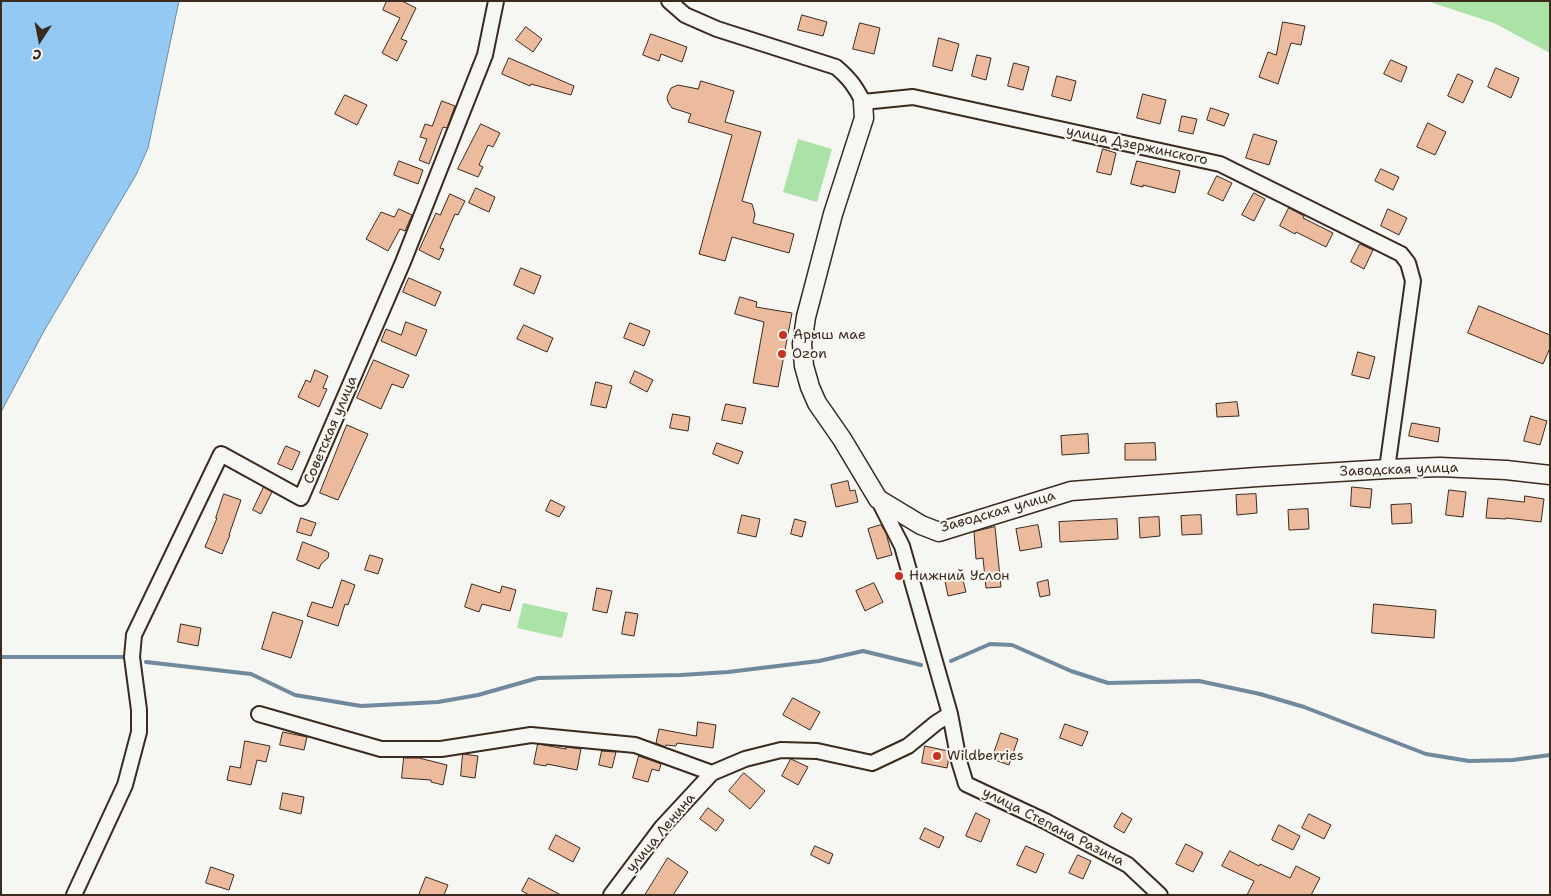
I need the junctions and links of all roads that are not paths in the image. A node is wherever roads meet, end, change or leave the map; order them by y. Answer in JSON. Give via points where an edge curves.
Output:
{"nodes":[{"id":1,"x":496,"y":1,"type":"edge"},
{"id":2,"x":669,"y":1,"type":"edge"},
{"id":3,"x":863,"y":102,"type":"junction"},
{"id":4,"x":1386,"y":469,"type":"junction"},
{"id":5,"x":1550,"y":475,"type":"edge"},
{"id":6,"x":878,"y":499,"type":"junction"},
{"id":7,"x":259,"y":714,"type":"dead end"},
{"id":8,"x":950,"y":714,"type":"junction"},
{"id":9,"x":712,"y":773,"type":"junction"},
{"id":10,"x":74,"y":895,"type":"edge"},
{"id":11,"x":611,"y":895,"type":"edge"},
{"id":12,"x":1160,"y":895,"type":"edge"}],
"edges":[{"from":1,"to":10,"type":"street","name":"Советская улица","via":[[482,64],[403,262],[301,498],[222,454],[134,635],[132,657],[139,732],[126,784]]},
{"from":2,"to":3,"type":"street","via":[[685,15],[716,29],[836,67],[850,78]]},
{"from":3,"to":4,"type":"street","name":"улица Дзержинского","via":[[913,97],[1220,164],[1401,254],[1408,263],[1413,281]]},
{"from":3,"to":6,"type":"street","name":"Заводская улица","via":[[864,118],[833,214],[802,344],[804,366],[817,403]]},
{"from":4,"to":5,"type":"street","name":"Заводская улица","via":[[1440,467]]},
{"from":4,"to":6,"type":"street","name":"Заводская улица","via":[[1071,491],[939,532]]},
{"from":6,"to":8,"type":"street","via":[[902,546]]},
{"from":7,"to":9,"type":"street","via":[[381,750],[441,749],[531,735],[635,745]]},
{"from":8,"to":9,"type":"street","via":[[908,746],[872,763],[817,751],[781,750],[745,759]]},
{"from":8,"to":12,"type":"street","name":"улица Степана Разина","via":[[966,784],[1068,832],[1128,865]]},
{"from":9,"to":11,"type":"street","name":"улица Ленина","via":[[662,828]]}]}
